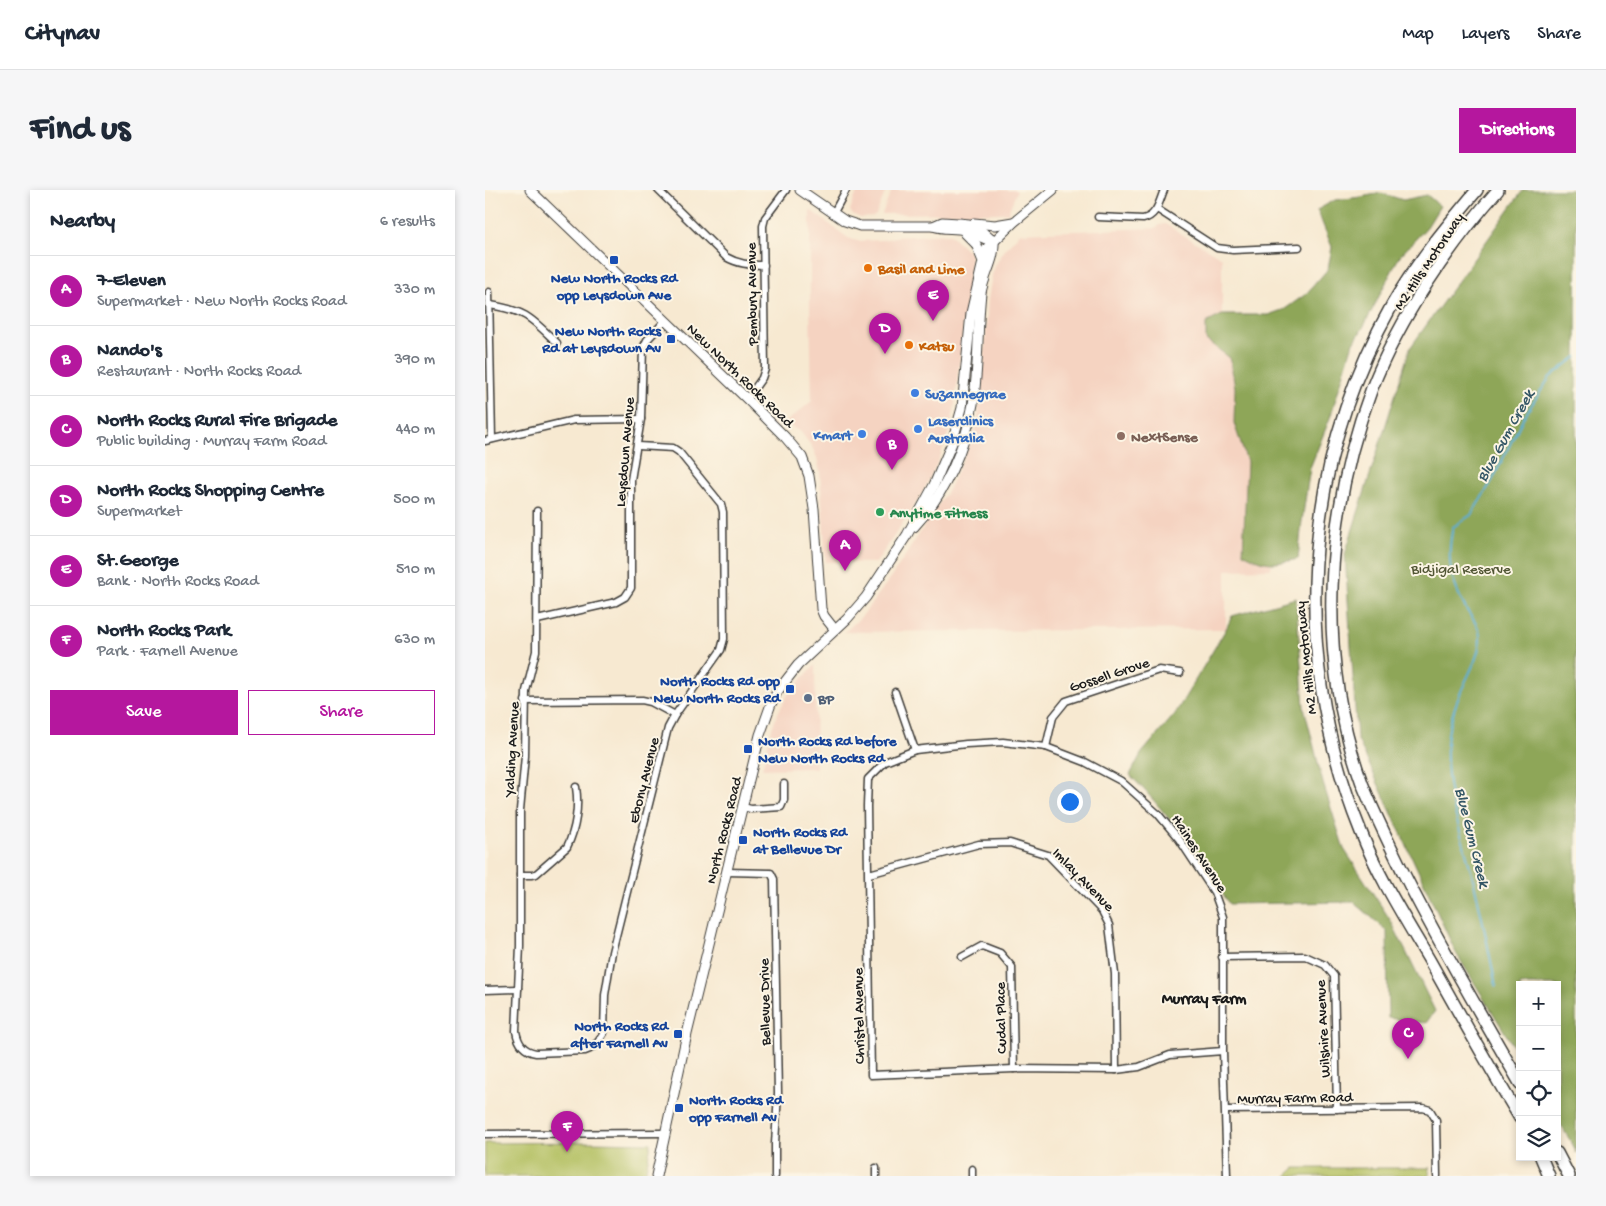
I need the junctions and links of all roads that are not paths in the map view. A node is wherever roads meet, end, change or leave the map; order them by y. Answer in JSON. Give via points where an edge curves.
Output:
{"nodes":[{"id":1,"x":530,"y":190,"type":"edge"},
{"id":2,"x":658,"y":190,"type":"edge"},
{"id":3,"x":786,"y":190,"type":"edge"},
{"id":4,"x":800,"y":190,"type":"edge"},
{"id":5,"x":846,"y":190,"type":"edge"},
{"id":6,"x":1053,"y":190,"type":"edge"},
{"id":7,"x":1164,"y":190,"type":"edge"},
{"id":8,"x":1477,"y":190,"type":"edge"},
{"id":9,"x":1494,"y":194,"type":"edge"},
{"id":10,"x":1157,"y":208,"type":"junction"},
{"id":11,"x":833,"y":214,"type":"junction"},
{"id":12,"x":1098,"y":217,"type":"dead end"},
{"id":13,"x":1014,"y":222,"type":"junction"},
{"id":14,"x":969,"y":224,"type":"junction"},
{"id":15,"x":933,"y":226,"type":"junction"},
{"id":16,"x":955,"y":228,"type":"junction"},
{"id":17,"x":995,"y":242,"type":"junction"},
{"id":18,"x":1299,"y":247,"type":"dead end"},
{"id":19,"x":982,"y":262,"type":"junction"},
{"id":20,"x":764,"y":264,"type":"junction"},
{"id":21,"x":489,"y":292,"type":"dead end"},
{"id":22,"x":490,"y":306,"type":"junction"},
{"id":23,"x":665,"y":321,"type":"junction"},
{"id":24,"x":557,"y":343,"type":"dead end"},
{"id":25,"x":747,"y":399,"type":"junction"},
{"id":26,"x":641,"y":419,"type":"junction"},
{"id":27,"x":489,"y":440,"type":"edge"},
{"id":28,"x":638,"y":446,"type":"junction"},
{"id":29,"x":537,"y":511,"type":"dead end"},
{"id":30,"x":907,"y":535,"type":"junction"},
{"id":31,"x":629,"y":592,"type":"junction"},
{"id":32,"x":636,"y":597,"type":"dead end"},
{"id":33,"x":537,"y":620,"type":"junction"},
{"id":34,"x":835,"y":630,"type":"junction"},
{"id":35,"x":1180,"y":673,"type":"dead end"},
{"id":36,"x":895,"y":692,"type":"dead end"},
{"id":37,"x":525,"y":701,"type":"junction"},
{"id":38,"x":675,"y":715,"type":"junction"},
{"id":39,"x":1046,"y":747,"type":"junction"},
{"id":40,"x":915,"y":750,"type":"junction"},
{"id":41,"x":785,"y":784,"type":"dead end"},
{"id":42,"x":575,"y":787,"type":"dead end"},
{"id":43,"x":743,"y":807,"type":"junction"},
{"id":44,"x":727,"y":872,"type":"junction"},
{"id":45,"x":869,"y":874,"type":"junction"},
{"id":46,"x":520,"y":875,"type":"junction"},
{"id":47,"x":962,"y":957,"type":"dead end"},
{"id":48,"x":1222,"y":957,"type":"junction"},
{"id":49,"x":518,"y":989,"type":"junction"},
{"id":50,"x":485,"y":990,"type":"edge"},
{"id":51,"x":1223,"y":1052,"type":"junction"},
{"id":52,"x":1014,"y":1070,"type":"junction"},
{"id":53,"x":1116,"y":1070,"type":"junction"},
{"id":54,"x":1516,"y":1076,"type":"edge"},
{"id":55,"x":1337,"y":1109,"type":"junction"},
{"id":56,"x":1226,"y":1110,"type":"junction"},
{"id":57,"x":1519,"y":1116,"type":"edge"},
{"id":58,"x":664,"y":1133,"type":"junction"},
{"id":59,"x":485,"y":1134,"type":"edge"},
{"id":60,"x":1543,"y":1161,"type":"edge"},
{"id":61,"x":1561,"y":1161,"type":"edge"},
{"id":62,"x":876,"y":1168,"type":"dead end"},
{"id":63,"x":656,"y":1176,"type":"edge"},
{"id":64,"x":775,"y":1176,"type":"edge"},
{"id":65,"x":877,"y":1176,"type":"edge"},
{"id":66,"x":1227,"y":1176,"type":"edge"},
{"id":67,"x":1437,"y":1176,"type":"edge"},
{"id":68,"x":1549,"y":1176,"type":"edge"},
{"id":69,"x":1569,"y":1176,"type":"edge"}],
"edges":[{"from":1,"to":23,"type":"main road","name":"New North Rocks Road"},
{"from":2,"to":20,"type":"street","via":[[726,257],[743,264]]},
{"from":3,"to":20,"type":"street","name":"Pembury Avenue","via":[[765,218]]},
{"from":4,"to":11,"type":"main road"},
{"from":5,"to":11,"type":"street"},
{"from":6,"to":13,"type":"main road"},
{"from":7,"to":10,"type":"street"},
{"from":8,"to":57,"type":"highway","name":"M2 Hills Motorway","via":[[1443,230],[1393,304],[1346,406],[1323,495],[1315,569],[1314,625],[1328,726],[1339,770],[1359,826],[1375,864]]},
{"from":9,"to":54,"type":"highway","name":"M2 Hills Motorway","via":[[1411,310],[1388,353],[1361,418],[1334,548],[1332,630],[1343,714],[1357,765],[1381,826],[1428,922]]},
{"from":10,"to":12,"type":"street","via":[[1153,215],[1143,220]]},
{"from":10,"to":18,"type":"street","via":[[1217,248]]},
{"from":11,"to":15,"type":"main road","via":[[860,226]]},
{"from":13,"to":14,"type":"main road","via":[[995,226]]},
{"from":13,"to":17,"type":"main road"},
{"from":14,"to":15,"type":"main road","via":[[942,222]]},
{"from":14,"to":17,"type":"main road"},
{"from":15,"to":16,"type":"main road"},
{"from":16,"to":17,"type":"main road"},
{"from":16,"to":19,"type":"main road","via":[[972,239]]},
{"from":17,"to":19,"type":"main road","name":"North Rocks Road","via":[[987,248]]},
{"from":17,"to":30,"type":"main road","name":"North Rocks Road","via":[[995,253],[985,274],[981,294],[974,391],[967,428],[957,459],[942,488]]},
{"from":19,"to":30,"type":"main road","name":"North Rocks Road","via":[[971,313],[964,394],[956,433],[934,485]]},
{"from":20,"to":25,"type":"street","name":"Pembury Avenue","via":[[765,369],[763,378]]},
{"from":21,"to":22,"type":"street"},
{"from":22,"to":24,"type":"street","via":[[511,308],[525,314]]},
{"from":22,"to":27,"type":"street"},
{"from":23,"to":25,"type":"main road","name":"New North Rocks Road"},
{"from":23,"to":26,"type":"street","name":"Leysdown Avenue","via":[[643,348]]},
{"from":25,"to":34,"type":"main road","name":"New North Rocks Road","via":[[802,456],[814,509],[821,609]]},
{"from":26,"to":27,"type":"street","via":[[574,420]]},
{"from":26,"to":28,"type":"street","name":"Leysdown Avenue"},
{"from":28,"to":31,"type":"street","name":"Leysdown Avenue","via":[[631,480],[633,584]]},
{"from":28,"to":38,"type":"street","name":"Ebony Avenue","via":[[673,448],[679,452],[721,504],[723,512],[723,645]]},
{"from":29,"to":33,"type":"street","name":"Yalding Avenue"},
{"from":30,"to":34,"type":"main road","name":"North Rocks Road","via":[[866,597]]},
{"from":31,"to":32,"type":"street"},
{"from":31,"to":33,"type":"street","via":[[616,602]]},
{"from":33,"to":37,"type":"street","name":"Yalding Avenue","via":[[536,658]]},
{"from":34,"to":43,"type":"main road","name":"North Rocks Road","via":[[777,692],[762,728]]},
{"from":35,"to":39,"type":"street","name":"Gossell Grove","via":[[1159,670],[1066,700],[1053,717]]},
{"from":36,"to":40,"type":"street"},
{"from":37,"to":38,"type":"street","via":[[642,700]]},
{"from":37,"to":46,"type":"street","name":"Yalding Avenue"},
{"from":38,"to":49,"type":"street","name":"Ebony Avenue","via":[[668,728],[612,952],[605,995],[604,1033],[590,1049],[581,1052],[536,1053],[526,1050],[516,1031]]},
{"from":39,"to":40,"type":"street","name":"Haines Avenue","via":[[1003,742]]},
{"from":39,"to":48,"type":"street","name":"Haines Avenue","via":[[1121,781],[1158,814],[1179,839],[1214,892],[1223,917]]},
{"from":40,"to":45,"type":"street","name":"Christel Avenue","via":[[885,762],[868,779]]},
{"from":41,"to":43,"type":"street","via":[[781,807]]},
{"from":42,"to":46,"type":"street","via":[[578,805],[567,847],[536,874]]},
{"from":43,"to":44,"type":"main road","name":"North Rocks Road"},
{"from":44,"to":58,"type":"main road","name":"North Rocks Road"},
{"from":44,"to":64,"type":"street","name":"Bellevue Drive","via":[[771,873],[774,879],[778,1093]]},
{"from":45,"to":52,"type":"street","name":"Christel Avenue","via":[[871,1075]]},
{"from":45,"to":53,"type":"street","name":"Imlay Avenue","via":[[979,844],[1010,843],[1048,855],[1102,911],[1109,925],[1115,974]]},
{"from":46,"to":49,"type":"street","name":"Yalding Avenue"},
{"from":47,"to":52,"type":"street","name":"Cudal Place","via":[[982,946],[1000,953],[1012,967]]},
{"from":48,"to":51,"type":"street","name":"Haines Avenue"},
{"from":48,"to":55,"type":"street","name":"Wilshire Avenue","via":[[1305,956],[1325,965],[1334,976]]},
{"from":49,"to":50,"type":"street"},
{"from":51,"to":53,"type":"street","name":"Christel Avenue","via":[[1170,1055]]},
{"from":51,"to":56,"type":"street","name":"Haines Avenue"},
{"from":52,"to":53,"type":"street","name":"Christel Avenue"},
{"from":55,"to":56,"type":"street","name":"Murray Farm Road"},
{"from":55,"to":67,"type":"street","name":"Murray Farm Road","via":[[1430,1110],[1436,1120]]},
{"from":56,"to":66,"type":"street","name":"Murray Farm Road"},
{"from":58,"to":59,"type":"street"},
{"from":58,"to":63,"type":"main road","name":"North Rocks Road"},
{"from":60,"to":68,"type":"highway"},
{"from":61,"to":69,"type":"highway"},
{"from":62,"to":65,"type":"street"}]}
